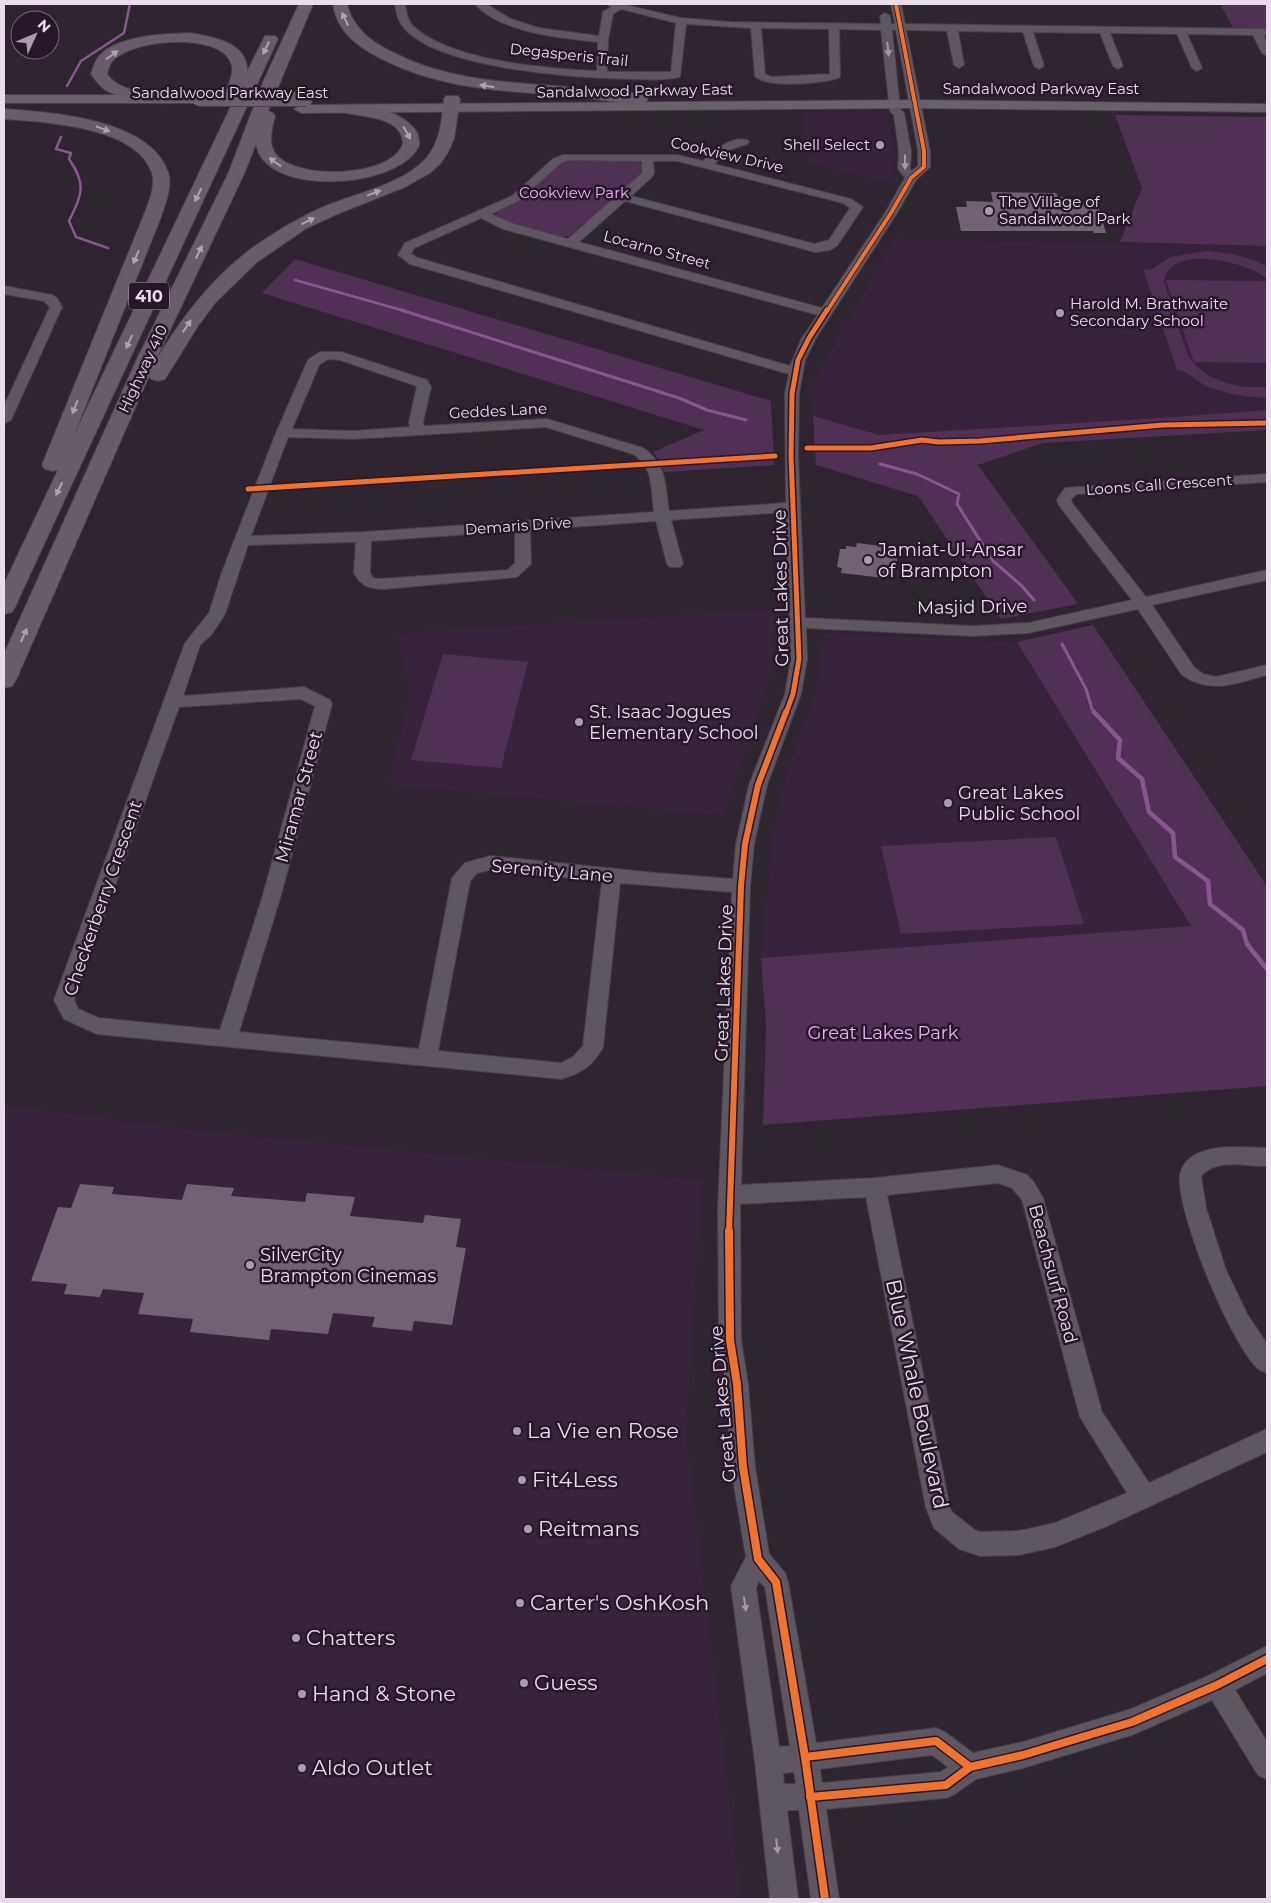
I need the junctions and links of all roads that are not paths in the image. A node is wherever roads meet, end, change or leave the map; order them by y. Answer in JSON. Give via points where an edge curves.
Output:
{"nodes":[{"id":1,"x":306,"y":4,"type":"edge"},
{"id":2,"x":340,"y":4,"type":"edge"},
{"id":3,"x":400,"y":4,"type":"edge"},
{"id":4,"x":480,"y":4,"type":"edge"},
{"id":5,"x":884,"y":4,"type":"edge"},
{"id":6,"x":896,"y":4,"type":"edge"},
{"id":7,"x":614,"y":5,"type":"edge"},
{"id":8,"x":278,"y":21,"type":"dead end"},
{"id":9,"x":681,"y":21,"type":"junction"},
{"id":10,"x":756,"y":26,"type":"junction"},
{"id":11,"x":886,"y":27,"type":"junction"},
{"id":12,"x":834,"y":28,"type":"junction"},
{"id":13,"x":900,"y":28,"type":"junction"},
{"id":14,"x":952,"y":28,"type":"junction"},
{"id":15,"x":1027,"y":29,"type":"junction"},
{"id":16,"x":1104,"y":30,"type":"junction"},
{"id":17,"x":1180,"y":31,"type":"junction"},
{"id":18,"x":1262,"y":32,"type":"edge"},
{"id":19,"x":603,"y":39,"type":"junction"},
{"id":20,"x":1267,"y":53,"type":"edge"},
{"id":21,"x":959,"y":65,"type":"dead end"},
{"id":22,"x":1038,"y":66,"type":"dead end"},
{"id":23,"x":1118,"y":66,"type":"dead end"},
{"id":24,"x":1197,"y":68,"type":"dead end"},
{"id":25,"x":602,"y":75,"type":"junction"},
{"id":26,"x":272,"y":80,"type":"junction"},
{"id":27,"x":4,"y":99,"type":"edge"},
{"id":28,"x":640,"y":99,"type":"junction"},
{"id":29,"x":1267,"y":99,"type":"edge"},
{"id":30,"x":168,"y":100,"type":"junction"},
{"id":31,"x":893,"y":100,"type":"junction"},
{"id":32,"x":914,"y":100,"type":"junction"},
{"id":33,"x":303,"y":104,"type":"junction"},
{"id":34,"x":451,"y":104,"type":"junction"},
{"id":35,"x":197,"y":105,"type":"junction"},
{"id":36,"x":1267,"y":108,"type":"edge"},
{"id":37,"x":348,"y":109,"type":"junction"},
{"id":38,"x":4,"y":110,"type":"edge"},
{"id":39,"x":4,"y":114,"type":"edge"},
{"id":40,"x":231,"y":122,"type":"junction"},
{"id":41,"x":743,"y":142,"type":"dead end"},
{"id":42,"x":647,"y":157,"type":"junction"},
{"id":43,"x":706,"y":165,"type":"junction"},
{"id":44,"x":911,"y":178,"type":"junction"},
{"id":45,"x":623,"y":197,"type":"junction"},
{"id":46,"x":482,"y":214,"type":"junction"},
{"id":47,"x":570,"y":243,"type":"junction"},
{"id":48,"x":4,"y":290,"type":"edge"},
{"id":49,"x":825,"y":313,"type":"junction"},
{"id":50,"x":794,"y":372,"type":"junction"},
{"id":51,"x":4,"y":420,"type":"edge"},
{"id":52,"x":418,"y":432,"type":"junction"},
{"id":53,"x":283,"y":433,"type":"junction"},
{"id":54,"x":104,"y":455,"type":"junction"},
{"id":55,"x":1267,"y":478,"type":"edge"},
{"id":56,"x":794,"y":507,"type":"junction"},
{"id":57,"x":662,"y":515,"type":"junction"},
{"id":58,"x":522,"y":526,"type":"junction"},
{"id":59,"x":364,"y":537,"type":"junction"},
{"id":60,"x":242,"y":541,"type":"junction"},
{"id":61,"x":675,"y":564,"type":"dead end"},
{"id":62,"x":1267,"y":575,"type":"edge"},
{"id":63,"x":8,"y":598,"type":"edge"},
{"id":64,"x":1142,"y":601,"type":"junction"},
{"id":65,"x":799,"y":623,"type":"junction"},
{"id":66,"x":1267,"y":670,"type":"edge"},
{"id":67,"x":4,"y":680,"type":"edge"},
{"id":68,"x":173,"y":702,"type":"junction"},
{"id":69,"x":612,"y":876,"type":"junction"},
{"id":70,"x":741,"y":886,"type":"junction"},
{"id":71,"x":228,"y":1037,"type":"junction"},
{"id":72,"x":427,"y":1058,"type":"junction"},
{"id":73,"x":1267,"y":1157,"type":"edge"},
{"id":74,"x":875,"y":1187,"type":"junction"},
{"id":75,"x":730,"y":1195,"type":"junction"},
{"id":76,"x":1267,"y":1362,"type":"edge"},
{"id":77,"x":1267,"y":1440,"type":"edge"},
{"id":78,"x":1144,"y":1496,"type":"junction"},
{"id":79,"x":758,"y":1560,"type":"junction"},
{"id":80,"x":1267,"y":1659,"type":"edge"},
{"id":81,"x":1216,"y":1685,"type":"junction"},
{"id":82,"x":805,"y":1757,"type":"junction"},
{"id":83,"x":768,"y":1762,"type":"junction"},
{"id":84,"x":1267,"y":1766,"type":"edge"},
{"id":85,"x":970,"y":1767,"type":"junction"},
{"id":86,"x":771,"y":1797,"type":"junction"},
{"id":87,"x":810,"y":1797,"type":"junction"},
{"id":88,"x":784,"y":1899,"type":"edge"},
{"id":89,"x":824,"y":1899,"type":"edge"}],
"edges":[{"from":1,"to":26,"type":"highway","name":"Highway 410","number":"410"},
{"from":28,"to":2,"type":"highway","one_way":true,"via":[[616,94],[496,87],[430,74],[399,63],[368,45],[348,27]]},
{"from":3,"to":25,"type":"street","name":"Degasperis Trail","via":[[401,17],[410,29],[430,43],[464,55],[533,69]]},
{"from":4,"to":19,"type":"street","via":[[514,24],[537,31]]},
{"from":5,"to":11,"type":"street"},
{"from":6,"to":13,"type":"street"},
{"from":7,"to":9,"type":"street"},
{"from":7,"to":19,"type":"street","via":[[608,12]]},
{"from":8,"to":40,"type":"highway","name":"Highway 410","number":"410","one_way":true},
{"from":9,"to":10,"type":"street"},
{"from":9,"to":25,"type":"street","name":"Degasperis Trail","via":[[676,75]]},
{"from":10,"to":12,"type":"street"},
{"from":10,"to":12,"type":"street","via":[[760,76],[769,80],[836,75]]},
{"from":11,"to":12,"type":"street"},
{"from":11,"to":13,"type":"street"},
{"from":11,"to":31,"type":"street","one_way":true},
{"from":13,"to":14,"type":"street"},
{"from":13,"to":32,"type":"street"},
{"from":14,"to":15,"type":"street"},
{"from":14,"to":21,"type":"street"},
{"from":15,"to":16,"type":"street"},
{"from":15,"to":22,"type":"street"},
{"from":16,"to":17,"type":"street"},
{"from":16,"to":23,"type":"street"},
{"from":17,"to":18,"type":"street"},
{"from":17,"to":24,"type":"street"},
{"from":18,"to":20,"type":"street"},
{"from":19,"to":25,"type":"street"},
{"from":37,"to":26,"type":"highway","one_way":true,"via":[[378,114],[404,126],[411,138],[410,147],[394,163],[363,174],[319,176],[286,169],[269,158],[262,144],[264,124],[276,88]]},
{"from":54,"to":26,"type":"highway","name":"Highway 410","number":"410","one_way":true,"via":[[236,174]]},
{"from":27,"to":30,"type":"main road","name":"Sandalwood Parkway East"},
{"from":28,"to":31,"type":"main road","name":"Sandalwood Parkway East"},
{"from":28,"to":34,"type":"main road","name":"Sandalwood Parkway East"},
{"from":29,"to":32,"type":"main road","name":"Sandalwood Parkway East"},
{"from":30,"to":35,"type":"main road","name":"Sandalwood Parkway East"},
{"from":30,"to":40,"type":"highway","one_way":true,"via":[[106,84],[99,74],[100,66],[118,50],[151,40],[189,38],[223,46],[235,54],[239,62],[227,114]]},
{"from":31,"to":32,"type":"main road","name":"Sandalwood Parkway East"},
{"from":31,"to":34,"type":"main road","name":"Sandalwood Parkway East"},
{"from":31,"to":44,"type":"street","one_way":true,"via":[[903,133],[904,169]]},
{"from":32,"to":36,"type":"main road","name":"Sandalwood Parkway East"},
{"from":32,"to":44,"type":"street","name":"Great Lakes Drive","via":[[924,150],[924,167]]},
{"from":33,"to":34,"type":"main road","name":"Sandalwood Parkway East"},
{"from":33,"to":35,"type":"main road","name":"Sandalwood Parkway East"},
{"from":33,"to":37,"type":"main road","name":"Sandalwood Parkway East"},
{"from":34,"to":37,"type":"main road","name":"Sandalwood Parkway East"},
{"from":54,"to":34,"type":"highway","one_way":true,"via":[[138,413],[172,348],[222,283],[267,245],[296,227],[418,173],[442,149]]},
{"from":35,"to":38,"type":"main road","name":"Sandalwood Parkway East"},
{"from":39,"to":63,"type":"highway","one_way":true,"via":[[72,120],[118,135],[150,155],[158,167],[161,185],[152,217],[17,553]]},
{"from":40,"to":63,"type":"highway","name":"Highway 410","number":"410","one_way":true},
{"from":41,"to":43,"type":"street","via":[[725,148]]},
{"from":42,"to":43,"type":"street","name":"Cookview Drive","via":[[677,158]]},
{"from":42,"to":45,"type":"street","via":[[646,176]]},
{"from":42,"to":46,"type":"street","name":"Cookview Drive","via":[[561,158],[516,198]]},
{"from":43,"to":45,"type":"street","name":"Cookview Drive","via":[[847,201],[856,209],[833,243],[815,248]]},
{"from":44,"to":49,"type":"street","name":"Great Lakes Drive"},
{"from":45,"to":47,"type":"street"},
{"from":46,"to":47,"type":"street","name":"Locarno Street","via":[[507,226]]},
{"from":46,"to":50,"type":"street","name":"Cookview Drive","via":[[409,246],[404,255],[414,261]]},
{"from":47,"to":49,"type":"street","name":"Locarno Street"},
{"from":48,"to":51,"type":"street","via":[[48,298],[56,307]]},
{"from":49,"to":50,"type":"street","name":"Great Lakes Drive","via":[[805,344]]},
{"from":50,"to":56,"type":"street","name":"Great Lakes Drive","via":[[791,442]]},
{"from":52,"to":53,"type":"street","name":"Geddes Lane","via":[[353,435]]},
{"from":52,"to":53,"type":"street","name":"Checkerberry Crescent","via":[[416,422],[424,387],[422,382],[325,355],[314,363]]},
{"from":52,"to":57,"type":"street","name":"Geddes Lane","via":[[547,423],[638,451],[653,464]]},
{"from":53,"to":60,"type":"street","name":"Checkerberry Crescent"},
{"from":67,"to":54,"type":"highway","name":"Highway 410","number":"410","one_way":true},
{"from":55,"to":64,"type":"street","name":"Loons Call Crescent","via":[[1084,489],[1065,495],[1065,504]]},
{"from":56,"to":57,"type":"street","name":"Demaris Drive"},
{"from":56,"to":65,"type":"street","name":"Great Lakes Drive"},
{"from":57,"to":58,"type":"street","name":"Demaris Drive"},
{"from":57,"to":61,"type":"street","name":"Geddes Lane"},
{"from":58,"to":59,"type":"street","name":"Demaris Drive"},
{"from":58,"to":59,"type":"street","via":[[523,564],[512,574],[384,584],[372,584],[363,577]]},
{"from":59,"to":60,"type":"street","name":"Demaris Drive"},
{"from":60,"to":68,"type":"street","name":"Checkerberry Crescent","via":[[218,614],[193,643]]},
{"from":62,"to":64,"type":"street","name":"Masjid Drive"},
{"from":64,"to":65,"type":"street","name":"Masjid Drive","via":[[1028,628],[1004,630]]},
{"from":64,"to":66,"type":"street","via":[[1188,670],[1198,678],[1216,682]]},
{"from":65,"to":70,"type":"street","name":"Great Lakes Drive","via":[[797,678],[758,786],[745,844]]},
{"from":68,"to":71,"type":"street","name":"Checkerberry Crescent","via":[[64,1000],[71,1014],[97,1026]]},
{"from":68,"to":71,"type":"street","name":"Miramar Street","via":[[304,692],[324,704],[272,895]]},
{"from":69,"to":70,"type":"street","name":"Serenity Lane"},
{"from":69,"to":72,"type":"street","name":"Serenity Lane","via":[[490,863],[471,868],[461,878]]},
{"from":69,"to":72,"type":"street","name":"Checkerberry Crescent","via":[[593,1047],[587,1058],[576,1067],[562,1071]]},
{"from":70,"to":75,"type":"street","name":"Great Lakes Drive"},
{"from":71,"to":72,"type":"street","name":"Checkerberry Crescent"},
{"from":73,"to":76,"type":"street","via":[[1211,1159],[1202,1161],[1190,1173],[1196,1212],[1219,1276],[1239,1322]]},
{"from":74,"to":75,"type":"street","name":"Beachsurf Road"},
{"from":74,"to":78,"type":"street","name":"Beachsurf Road","via":[[998,1174],[1015,1177],[1026,1187],[1032,1198],[1092,1417]]},
{"from":74,"to":78,"type":"street","name":"Blue Whale Boulevard","via":[[935,1494],[943,1520],[968,1540],[980,1544],[1019,1543],[1072,1528]]},
{"from":75,"to":79,"type":"street","name":"Great Lakes Drive","via":[[730,1340],[737,1384],[742,1467]]},
{"from":77,"to":78,"type":"street","name":"Blue Whale Boulevard"},
{"from":79,"to":82,"type":"street","name":"Great Lakes Drive","via":[[776,1582]]},
{"from":79,"to":83,"type":"street","one_way":true,"via":[[743,1586]]},
{"from":80,"to":81,"type":"street"},
{"from":81,"to":84,"type":"street"},
{"from":81,"to":85,"type":"street","via":[[1132,1722],[1023,1755]]},
{"from":82,"to":83,"type":"street"},
{"from":82,"to":85,"type":"street","via":[[936,1741]]},
{"from":82,"to":87,"type":"street","name":"Great Lakes Drive"},
{"from":83,"to":86,"type":"street"},
{"from":85,"to":87,"type":"street","via":[[946,1785]]},
{"from":86,"to":87,"type":"street"},
{"from":86,"to":88,"type":"street","one_way":true},
{"from":87,"to":89,"type":"street","name":"Great Lakes Drive"}]}
